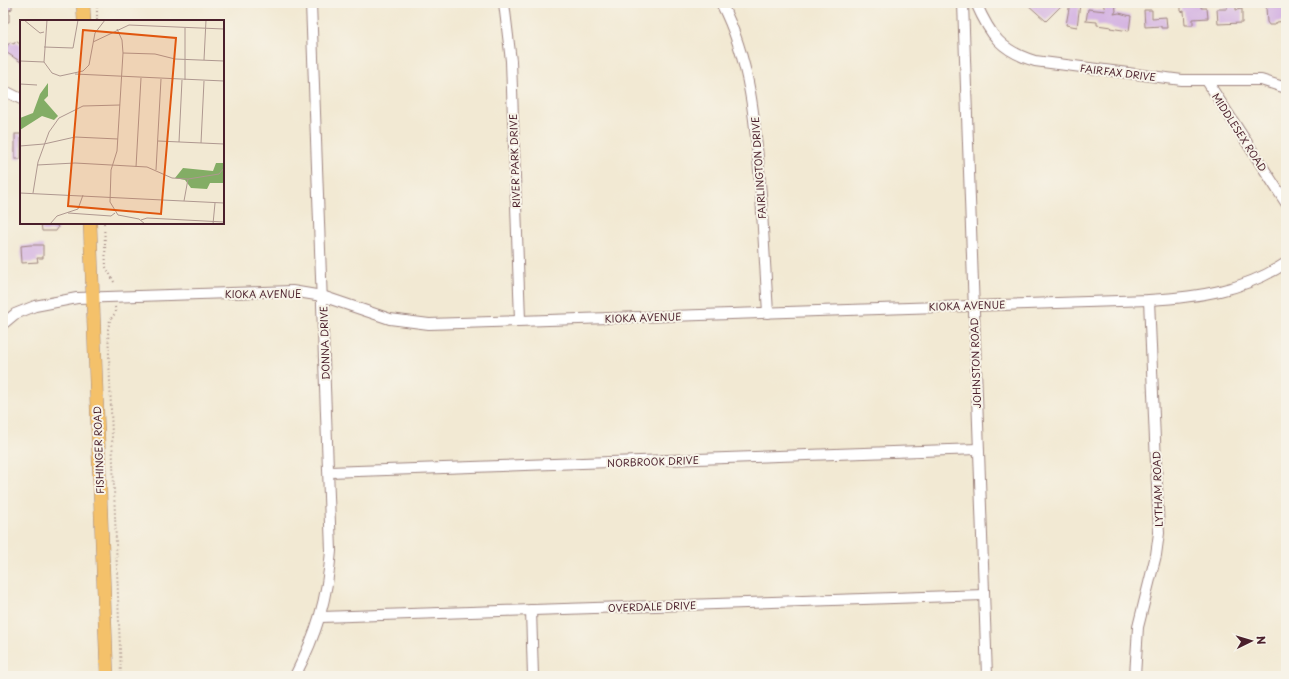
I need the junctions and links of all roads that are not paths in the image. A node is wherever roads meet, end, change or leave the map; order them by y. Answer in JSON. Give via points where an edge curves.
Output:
{"nodes":[{"id":1,"x":83,"y":3,"type":"edge"},
{"id":2,"x":312,"y":3,"type":"edge"},
{"id":3,"x":504,"y":3,"type":"edge"},
{"id":4,"x":722,"y":3,"type":"edge"},
{"id":5,"x":963,"y":3,"type":"edge"},
{"id":6,"x":976,"y":3,"type":"edge"},
{"id":7,"x":84,"y":20,"type":"edge"},
{"id":8,"x":1207,"y":81,"type":"junction"},
{"id":9,"x":1286,"y":88,"type":"edge"},
{"id":10,"x":3,"y":90,"type":"edge"},
{"id":11,"x":20,"y":98,"type":"edge"},
{"id":12,"x":1286,"y":203,"type":"edge"},
{"id":13,"x":90,"y":224,"type":"edge"},
{"id":14,"x":1286,"y":263,"type":"edge"},
{"id":15,"x":322,"y":296,"type":"junction"},
{"id":16,"x":92,"y":297,"type":"junction"},
{"id":17,"x":1149,"y":300,"type":"junction"},
{"id":18,"x":973,"y":304,"type":"junction"},
{"id":19,"x":768,"y":313,"type":"junction"},
{"id":20,"x":520,"y":320,"type":"junction"},
{"id":21,"x":3,"y":324,"type":"edge"},
{"id":22,"x":978,"y":449,"type":"junction"},
{"id":23,"x":329,"y":472,"type":"junction"},
{"id":24,"x":984,"y":595,"type":"junction"},
{"id":25,"x":531,"y":610,"type":"junction"},
{"id":26,"x":321,"y":617,"type":"junction"},
{"id":27,"x":107,"y":676,"type":"edge"},
{"id":28,"x":295,"y":676,"type":"edge"},
{"id":29,"x":533,"y":676,"type":"edge"},
{"id":30,"x":987,"y":676,"type":"edge"},
{"id":31,"x":1135,"y":676,"type":"edge"}],
"edges":[{"from":1,"to":7,"type":"main road"},
{"from":2,"to":15,"type":"street","name":"DONNA DRIVE"},
{"from":3,"to":20,"type":"street","name":"RIVER PARK DRIVE","via":[[510,61]]},
{"from":4,"to":19,"type":"street","name":"FAIRLINGTON DRIVE","via":[[746,72],[754,113],[759,150]]},
{"from":5,"to":18,"type":"street","name":"JOHNSTON ROAD"},
{"from":6,"to":8,"type":"street","name":"FAIRFAX DRIVE","via":[[996,38],[1018,56],[1035,61]]},
{"from":8,"to":9,"type":"street","name":"FAIRFAX DRIVE","via":[[1261,80]]},
{"from":8,"to":12,"type":"street","name":"MIDDLESEX ROAD"},
{"from":10,"to":11,"type":"street"},
{"from":13,"to":16,"type":"main road","name":"FISHINGER ROAD"},
{"from":14,"to":17,"type":"street","name":"KIOKA AVENUE","via":[[1264,277],[1224,291],[1186,298]]},
{"from":15,"to":16,"type":"street","name":"KIOKA AVENUE","via":[[286,292]]},
{"from":15,"to":20,"type":"street","name":"KIOKA AVENUE","via":[[390,319],[417,323]]},
{"from":15,"to":23,"type":"street","name":"DONNA DRIVE"},
{"from":16,"to":21,"type":"street","name":"KIOKA AVENUE","via":[[35,306],[15,314]]},
{"from":16,"to":27,"type":"main road","name":"FISHINGER ROAD"},
{"from":17,"to":18,"type":"street","name":"KIOKA AVENUE"},
{"from":17,"to":31,"type":"street","name":"LYTHAM ROAD","via":[[1159,533],[1138,627]]},
{"from":18,"to":19,"type":"street","name":"KIOKA AVENUE"},
{"from":18,"to":22,"type":"street","name":"JOHNSTON ROAD"},
{"from":19,"to":20,"type":"street","name":"KIOKA AVENUE"},
{"from":22,"to":23,"type":"street","name":"NORBROOK DRIVE"},
{"from":22,"to":24,"type":"street","name":"JOHNSTON ROAD"},
{"from":23,"to":26,"type":"street","name":"DONNA DRIVE","via":[[331,551]]},
{"from":24,"to":25,"type":"street","name":"OVERDALE DRIVE"},
{"from":24,"to":30,"type":"street","name":"JOHNSTON ROAD"},
{"from":25,"to":26,"type":"street","name":"OVERDALE DRIVE"},
{"from":25,"to":29,"type":"street"},
{"from":26,"to":28,"type":"street","name":"DONNA DRIVE"}]}
